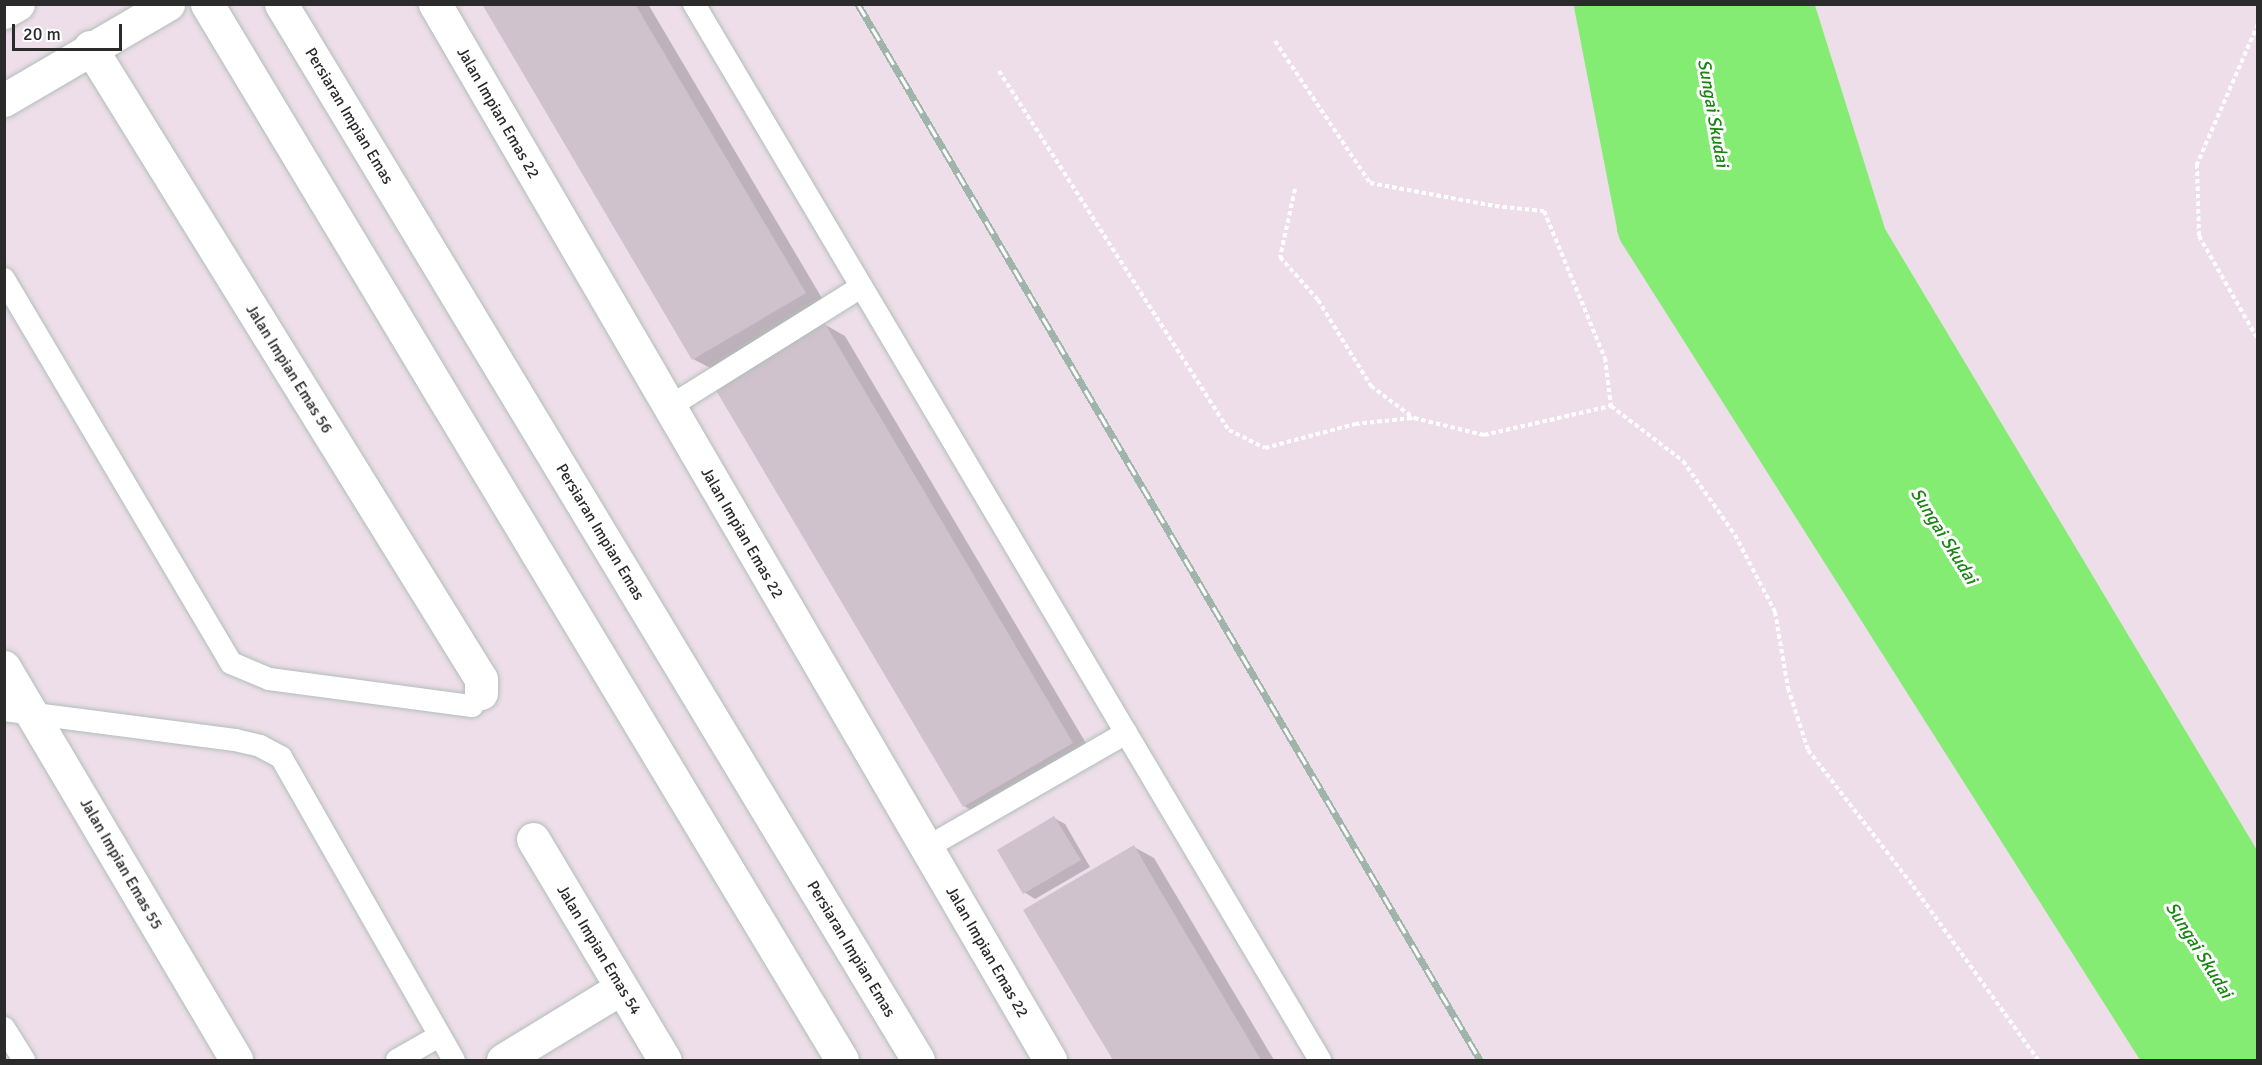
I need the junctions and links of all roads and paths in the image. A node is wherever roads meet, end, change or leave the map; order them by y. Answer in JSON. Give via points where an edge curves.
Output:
{"nodes":[{"id":1,"x":18,"y":4,"type":"edge"},
{"id":2,"x":168,"y":4,"type":"edge"},
{"id":3,"x":207,"y":4,"type":"edge"},
{"id":4,"x":281,"y":4,"type":"edge"},
{"id":5,"x":435,"y":4,"type":"edge"},
{"id":6,"x":694,"y":4,"type":"edge"},
{"id":7,"x":4,"y":12,"type":"edge"},
{"id":8,"x":2258,"y":24,"type":"edge"},
{"id":9,"x":1275,"y":41,"type":"dead end"},
{"id":10,"x":90,"y":47,"type":"junction"},
{"id":11,"x":999,"y":71,"type":"dead end"},
{"id":12,"x":4,"y":100,"type":"edge"},
{"id":13,"x":1295,"y":189,"type":"dead end"},
{"id":14,"x":4,"y":279,"type":"edge"},
{"id":15,"x":861,"y":287,"type":"junction"},
{"id":16,"x":2258,"y":340,"type":"edge"},
{"id":17,"x":1611,"y":406,"type":"junction"},
{"id":18,"x":669,"y":407,"type":"junction"},
{"id":19,"x":1414,"y":418,"type":"junction"},
{"id":20,"x":4,"y":667,"type":"edge"},
{"id":21,"x":481,"y":693,"type":"joint"},
{"id":22,"x":19,"y":712,"type":"edge"},
{"id":23,"x":1126,"y":733,"type":"junction"},
{"id":24,"x":533,"y":839,"type":"dead end"},
{"id":25,"x":926,"y":848,"type":"junction"},
{"id":26,"x":621,"y":988,"type":"junction"},
{"id":27,"x":4,"y":1028,"type":"edge"},
{"id":28,"x":439,"y":1036,"type":"junction"},
{"id":29,"x":24,"y":1060,"type":"edge"},
{"id":30,"x":236,"y":1060,"type":"edge"},
{"id":31,"x":397,"y":1060,"type":"edge"},
{"id":32,"x":454,"y":1060,"type":"edge"},
{"id":33,"x":503,"y":1060,"type":"edge"},
{"id":34,"x":665,"y":1060,"type":"edge"},
{"id":35,"x":842,"y":1060,"type":"edge"},
{"id":36,"x":918,"y":1060,"type":"edge"},
{"id":37,"x":1050,"y":1060,"type":"edge"},
{"id":38,"x":1320,"y":1060,"type":"edge"},
{"id":39,"x":2038,"y":1060,"type":"edge"}],
"edges":[{"from":1,"to":7,"type":"street"},
{"from":2,"to":10,"type":"street"},
{"from":3,"to":35,"type":"street"},
{"from":4,"to":36,"type":"street","name":"Persiaran Impian Emas"},
{"from":5,"to":18,"type":"street","name":"Jalan Impian Emas 22"},
{"from":6,"to":15,"type":"lane"},
{"from":8,"to":16,"type":"path","via":[[2197,164],[2199,236]]},
{"from":9,"to":17,"type":"path","via":[[1370,183],[1544,211],[1565,252],[1605,358]]},
{"from":10,"to":12,"type":"street"},
{"from":10,"to":21,"type":"street","name":"Jalan Impian Emas 56","via":[[482,679]]},
{"from":11,"to":19,"type":"path","via":[[1229,430],[1265,448],[1355,424]]},
{"from":13,"to":19,"type":"path","via":[[1280,256],[1318,300],[1371,386]]},
{"from":14,"to":21,"type":"lane","via":[[231,663],[269,679],[472,706]]},
{"from":15,"to":18,"type":"lane"},
{"from":15,"to":23,"type":"lane"},
{"from":17,"to":19,"type":"path","via":[[1484,435]]},
{"from":17,"to":39,"type":"path","via":[[1683,460],[1735,535],[1775,612],[1788,688],[1808,750],[1913,886]]},
{"from":18,"to":25,"type":"street","name":"Jalan Impian Emas 22"},
{"from":20,"to":22,"type":"street","name":"Jalan Impian Emas 55"},
{"from":22,"to":28,"type":"lane","via":[[236,740],[281,757]]},
{"from":22,"to":30,"type":"street","name":"Jalan Impian Emas 55"},
{"from":23,"to":25,"type":"lane"},
{"from":23,"to":38,"type":"lane"},
{"from":24,"to":26,"type":"street","name":"Jalan Impian Emas 54"},
{"from":25,"to":37,"type":"street","name":"Jalan Impian Emas 22"},
{"from":26,"to":33,"type":"street"},
{"from":26,"to":34,"type":"street","name":"Jalan Impian Emas 54"},
{"from":27,"to":29,"type":"lane"},
{"from":28,"to":31,"type":"lane"},
{"from":28,"to":32,"type":"lane"}]}
